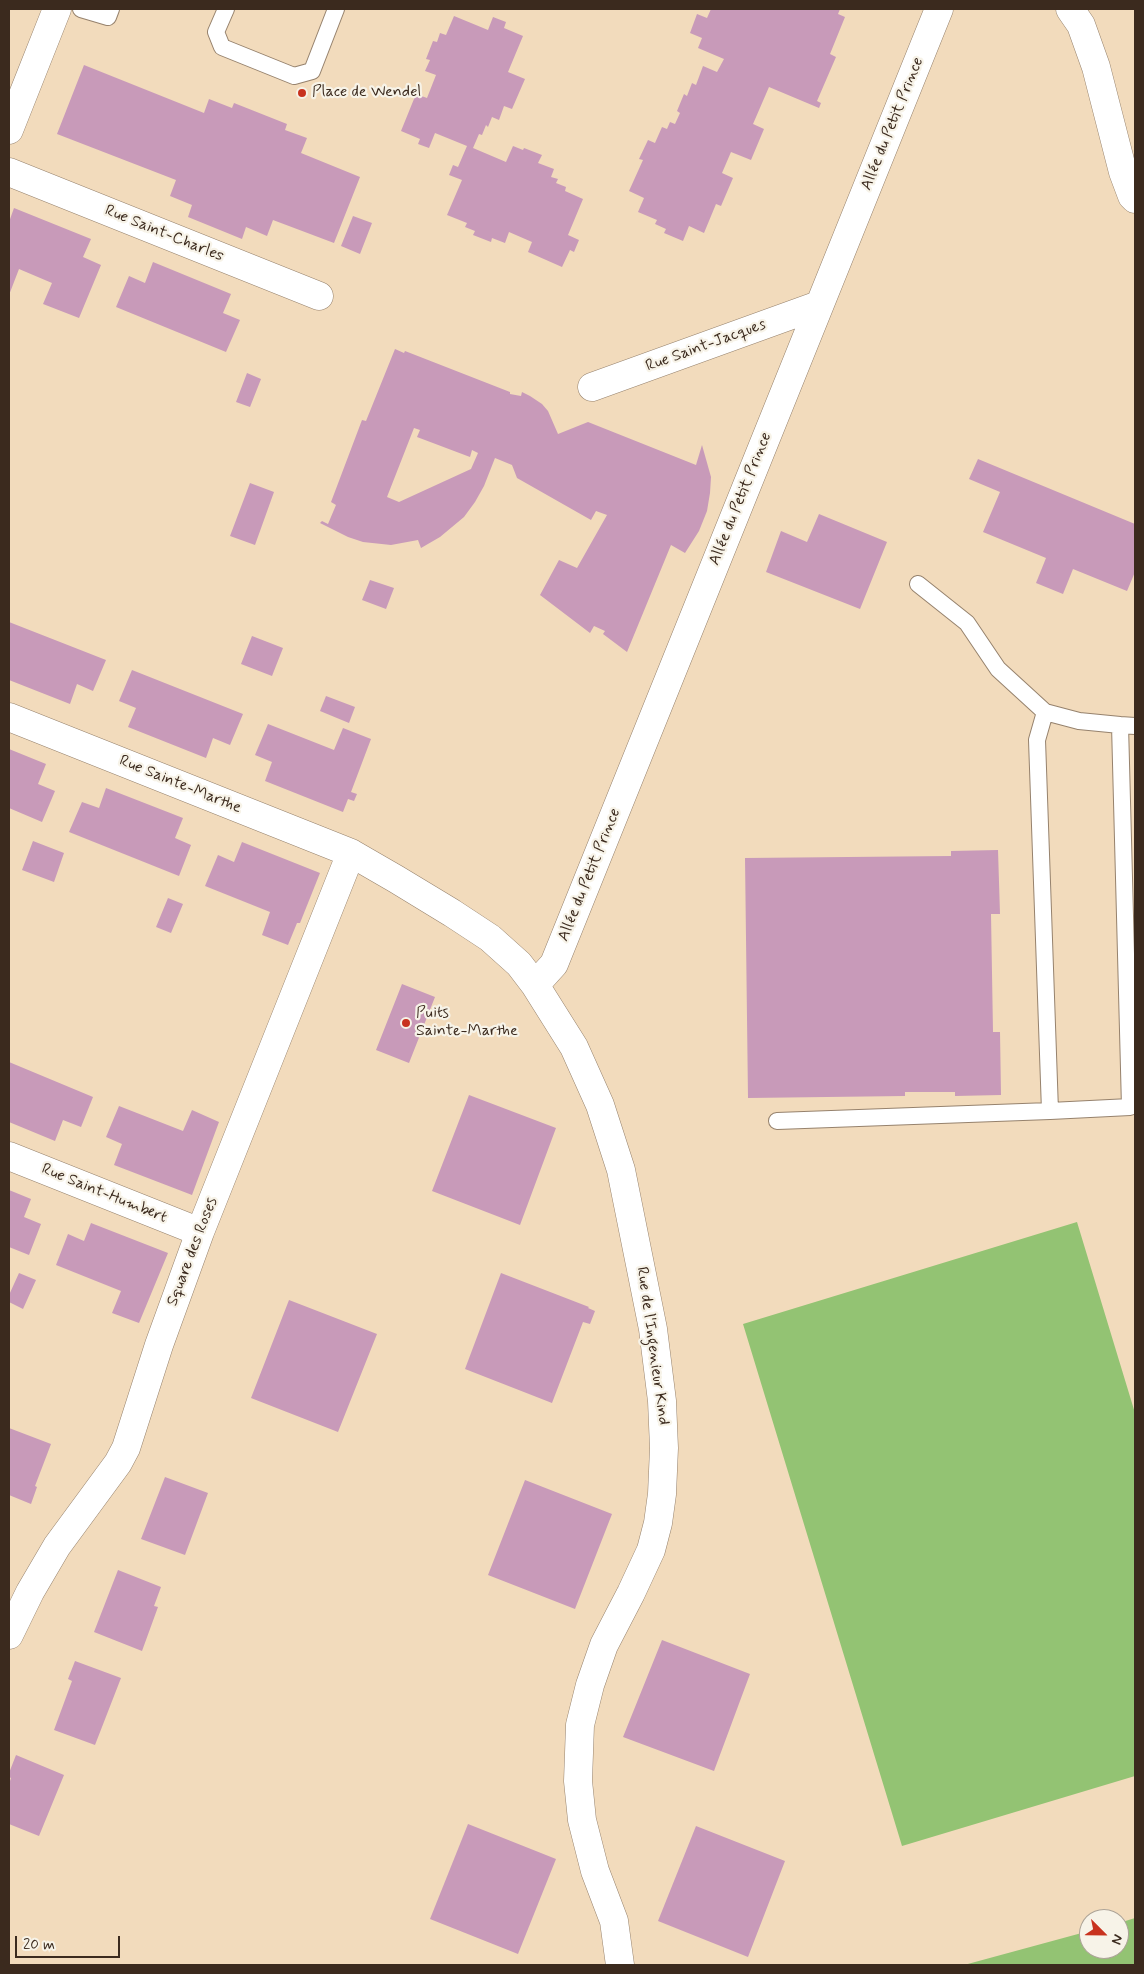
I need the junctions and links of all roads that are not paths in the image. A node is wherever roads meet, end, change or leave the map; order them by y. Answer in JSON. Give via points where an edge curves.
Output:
{"nodes":[{"id":1,"x":57,"y":9,"type":"edge"},
{"id":2,"x":80,"y":9,"type":"edge"},
{"id":3,"x":111,"y":9,"type":"edge"},
{"id":4,"x":226,"y":9,"type":"edge"},
{"id":5,"x":336,"y":9,"type":"edge"},
{"id":6,"x":940,"y":9,"type":"edge"},
{"id":7,"x":1070,"y":9,"type":"edge"},
{"id":8,"x":9,"y":130,"type":"edge"},
{"id":9,"x":9,"y":172,"type":"edge"},
{"id":10,"x":1135,"y":200,"type":"edge"},
{"id":11,"x":318,"y":296,"type":"dead end"},
{"id":12,"x":820,"y":305,"type":"junction"},
{"id":13,"x":592,"y":387,"type":"dead end"},
{"id":14,"x":918,"y":584,"type":"dead end"},
{"id":15,"x":1045,"y":712,"type":"junction"},
{"id":16,"x":9,"y":717,"type":"edge"},
{"id":17,"x":1127,"y":726,"type":"edge"},
{"id":18,"x":351,"y":853,"type":"junction"},
{"id":19,"x":535,"y":985,"type":"junction"},
{"id":20,"x":1132,"y":1107,"type":"edge"},
{"id":21,"x":1050,"y":1111,"type":"junction"},
{"id":22,"x":777,"y":1121,"type":"dead end"},
{"id":23,"x":9,"y":1156,"type":"edge"},
{"id":24,"x":200,"y":1232,"type":"junction"},
{"id":25,"x":9,"y":1634,"type":"edge"},
{"id":26,"x":620,"y":1965,"type":"edge"}],
"edges":[{"from":1,"to":8,"type":"street"},
{"from":2,"to":3,"type":"lane","via":[[108,17]]},
{"from":4,"to":5,"type":"lane","via":[[216,32],[222,47],[294,76],[312,71]]},
{"from":6,"to":12,"type":"street","name":"Allée du Petit Prince"},
{"from":7,"to":10,"type":"street","via":[[1081,26],[1096,67],[1122,172]]},
{"from":9,"to":11,"type":"street","name":"Rue Saint-Charles"},
{"from":12,"to":13,"type":"street","name":"Rue Saint-Jacques"},
{"from":12,"to":19,"type":"street","name":"Allée du Petit Prince","via":[[554,964]]},
{"from":14,"to":15,"type":"lane","via":[[967,623],[998,669]]},
{"from":15,"to":17,"type":"lane","via":[[1079,722]]},
{"from":15,"to":21,"type":"lane","via":[[1037,740]]},
{"from":16,"to":18,"type":"street","name":"Rue Sainte-Marthe"},
{"from":17,"to":20,"type":"lane"},
{"from":18,"to":19,"type":"street","name":"Rue de l'Ingenieur Kind","via":[[490,938],[519,964]]},
{"from":18,"to":24,"type":"street","name":"Square des Roses"},
{"from":19,"to":26,"type":"street","name":"Rue de l'Ingenieur Kind","via":[[574,1047],[600,1105],[621,1170],[652,1320],[662,1401],[664,1448],[658,1523],[651,1550],[604,1646],[580,1725],[578,1781],[582,1820],[595,1871],[614,1920]]},
{"from":20,"to":21,"type":"lane"},
{"from":21,"to":22,"type":"lane"},
{"from":23,"to":24,"type":"street","name":"Rue Saint-Humbert"},
{"from":24,"to":25,"type":"street","name":"Square des Roses","via":[[126,1448],[57,1546]]}]}
